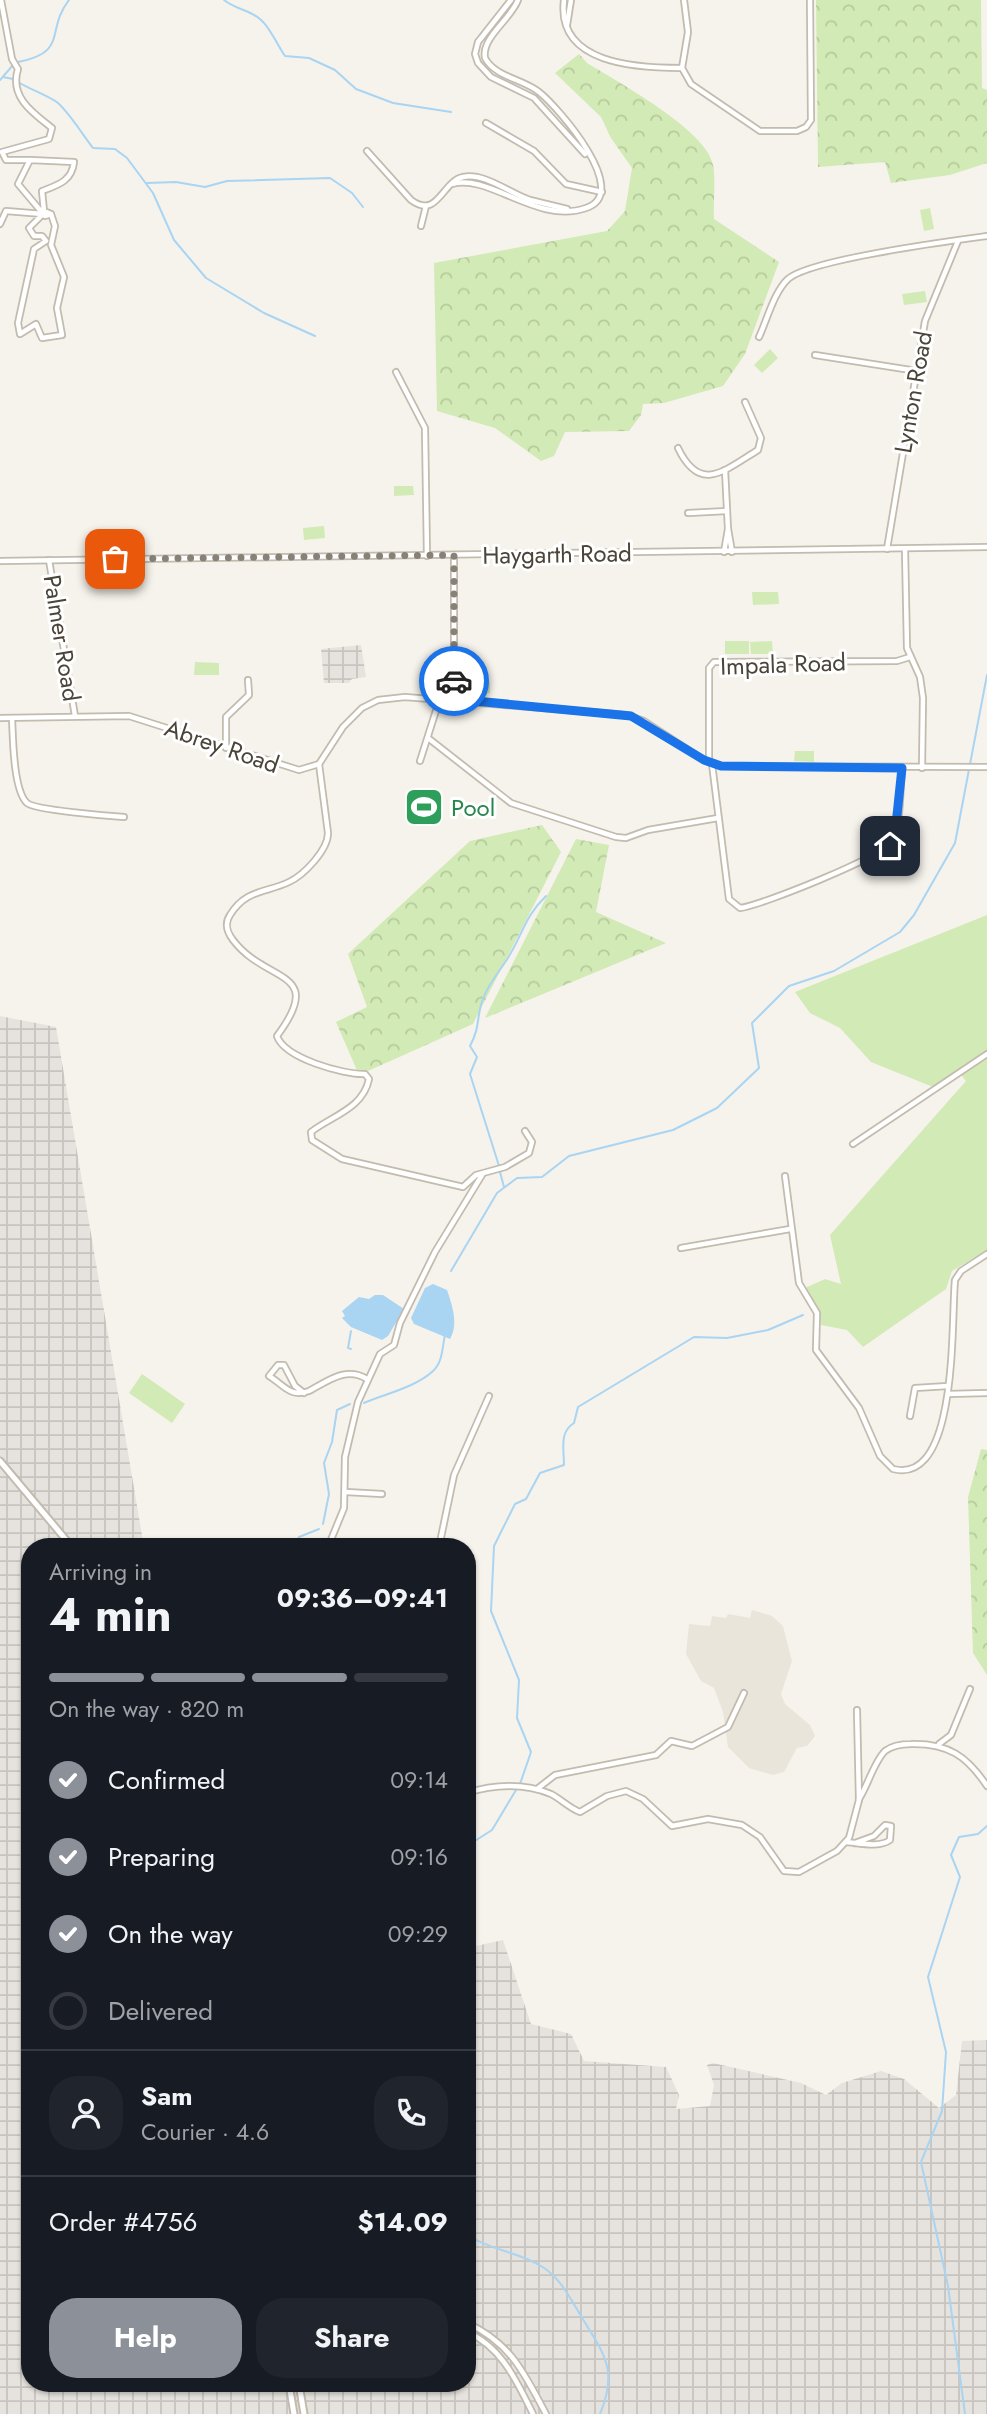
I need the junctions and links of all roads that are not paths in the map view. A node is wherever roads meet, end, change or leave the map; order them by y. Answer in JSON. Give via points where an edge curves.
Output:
{"nodes":[{"id":1,"x":1,"y":0,"type":"edge"},
{"id":2,"x":511,"y":0,"type":"edge"},
{"id":3,"x":518,"y":0,"type":"edge"},
{"id":4,"x":564,"y":0,"type":"edge"},
{"id":5,"x":572,"y":0,"type":"edge"},
{"id":6,"x":684,"y":0,"type":"edge"},
{"id":7,"x":810,"y":0,"type":"edge"},
{"id":8,"x":571,"y":35,"type":"junction"},
{"id":9,"x":682,"y":68,"type":"junction"},
{"id":10,"x":486,"y":123,"type":"dead end"},
{"id":11,"x":367,"y":151,"type":"dead end"},
{"id":12,"x":590,"y":159,"type":"junction"},
{"id":13,"x":30,"y":160,"type":"junction"},
{"id":14,"x":602,"y":192,"type":"junction"},
{"id":15,"x":426,"y":206,"type":"junction"},
{"id":16,"x":43,"y":214,"type":"junction"},
{"id":17,"x":51,"y":214,"type":"junction"},
{"id":18,"x":0,"y":224,"type":"edge"},
{"id":19,"x":421,"y":226,"type":"dead end"},
{"id":20,"x":987,"y":236,"type":"edge"},
{"id":21,"x":958,"y":241,"type":"junction"},
{"id":22,"x":759,"y":337,"type":"dead end"},
{"id":23,"x":816,"y":355,"type":"dead end"},
{"id":24,"x":917,"y":371,"type":"junction"},
{"id":25,"x":396,"y":372,"type":"dead end"},
{"id":26,"x":746,"y":402,"type":"dead end"},
{"id":27,"x":678,"y":448,"type":"dead end"},
{"id":28,"x":725,"y":470,"type":"junction"},
{"id":29,"x":727,"y":510,"type":"junction"},
{"id":30,"x":688,"y":513,"type":"dead end"},
{"id":31,"x":728,"y":528,"type":"junction"},
{"id":32,"x":987,"y":547,"type":"edge"},
{"id":33,"x":887,"y":549,"type":"junction"},
{"id":34,"x":905,"y":549,"type":"junction"},
{"id":35,"x":724,"y":552,"type":"junction"},
{"id":36,"x":732,"y":552,"type":"junction"},
{"id":37,"x":454,"y":555,"type":"junction"},
{"id":38,"x":427,"y":556,"type":"junction"},
{"id":39,"x":49,"y":560,"type":"junction"},
{"id":40,"x":0,"y":561,"type":"edge"},
{"id":41,"x":910,"y":657,"type":"junction"},
{"id":42,"x":248,"y":680,"type":"dead end"},
{"id":43,"x":440,"y":698,"type":"junction"},
{"id":44,"x":454,"y":699,"type":"junction"},
{"id":45,"x":75,"y":716,"type":"junction"},
{"id":46,"x":0,"y":718,"type":"edge"},
{"id":47,"x":12,"y":718,"type":"junction"},
{"id":48,"x":428,"y":738,"type":"junction"},
{"id":49,"x":226,"y":748,"type":"junction"},
{"id":50,"x":421,"y":761,"type":"dead end"},
{"id":51,"x":711,"y":763,"type":"junction"},
{"id":52,"x":319,"y":764,"type":"junction"},
{"id":53,"x":985,"y":767,"type":"edge"},
{"id":54,"x":902,"y":768,"type":"junction"},
{"id":55,"x":922,"y":768,"type":"junction"},
{"id":56,"x":124,"y":817,"type":"dead end"},
{"id":57,"x":718,"y":818,"type":"junction"},
{"id":58,"x":987,"y":1054,"type":"edge"},
{"id":59,"x":525,"y":1131,"type":"dead end"},
{"id":60,"x":853,"y":1144,"type":"dead end"},
{"id":61,"x":482,"y":1175,"type":"junction"},
{"id":62,"x":785,"y":1176,"type":"dead end"},
{"id":63,"x":790,"y":1229,"type":"junction"},
{"id":64,"x":681,"y":1248,"type":"dead end"},
{"id":65,"x":987,"y":1254,"type":"edge"},
{"id":66,"x":367,"y":1379,"type":"junction"},
{"id":67,"x":948,"y":1386,"type":"junction"},
{"id":68,"x":304,"y":1393,"type":"junction"},
{"id":69,"x":987,"y":1393,"type":"edge"},
{"id":70,"x":948,"y":1394,"type":"junction"},
{"id":71,"x":489,"y":1396,"type":"dead end"},
{"id":72,"x":910,"y":1416,"type":"dead end"},
{"id":73,"x":0,"y":1461,"type":"edge"},
{"id":74,"x":346,"y":1492,"type":"junction"},
{"id":75,"x":382,"y":1493,"type":"dead end"},
{"id":76,"x":64,"y":1538,"type":"edge"},
{"id":77,"x":332,"y":1538,"type":"edge"},
{"id":78,"x":441,"y":1538,"type":"edge"},
{"id":79,"x":970,"y":1689,"type":"dead end"},
{"id":80,"x":744,"y":1693,"type":"dead end"},
{"id":81,"x":857,"y":1710,"type":"dead end"},
{"id":82,"x":937,"y":1745,"type":"junction"},
{"id":83,"x":987,"y":1786,"type":"edge"},
{"id":84,"x":537,"y":1790,"type":"junction"},
{"id":85,"x":476,"y":1791,"type":"edge"},
{"id":86,"x":859,"y":1800,"type":"junction"},
{"id":87,"x":855,"y":1843,"type":"junction"},
{"id":88,"x":845,"y":1844,"type":"junction"},
{"id":89,"x":476,"y":2328,"type":"edge"},
{"id":90,"x":476,"y":2338,"type":"edge"},
{"id":91,"x":503,"y":2344,"type":"junction"},
{"id":92,"x":496,"y":2351,"type":"junction"},
{"id":93,"x":290,"y":2392,"type":"edge"},
{"id":94,"x":300,"y":2392,"type":"edge"},
{"id":95,"x":294,"y":2414,"type":"edge"},
{"id":96,"x":304,"y":2414,"type":"edge"},
{"id":97,"x":533,"y":2414,"type":"edge"},
{"id":98,"x":546,"y":2414,"type":"edge"}],
"edges":[{"from":1,"to":13,"type":"street","via":[[18,69],[17,91],[31,112],[52,128],[50,139],[2,152],[6,160]]},
{"from":2,"to":12,"type":"street","via":[[478,42],[478,63],[491,77],[534,98]]},
{"from":3,"to":12,"type":"street","via":[[486,45],[485,58],[492,68],[531,86],[550,101],[574,127]]},
{"from":4,"to":8,"type":"street","via":[[563,17]]},
{"from":5,"to":8,"type":"street","via":[[567,18]]},
{"from":6,"to":9,"type":"street","via":[[688,32]]},
{"from":7,"to":9,"type":"street","via":[[810,122],[797,131],[760,131],[693,85]]},
{"from":8,"to":9,"type":"street","via":[[604,60]]},
{"from":10,"to":14,"type":"street","via":[[534,151],[566,184]]},
{"from":11,"to":15,"type":"street","via":[[411,200]]},
{"from":12,"to":14,"type":"street"},
{"from":13,"to":16,"type":"street","via":[[19,184]]},
{"from":13,"to":17,"type":"street","via":[[74,162],[65,182],[42,191],[44,211]]},
{"from":14,"to":15,"type":"street","via":[[593,205],[579,210],[529,200],[461,177]]},
{"from":15,"to":19,"type":"street"},
{"from":16,"to":17,"type":"street"},
{"from":16,"to":17,"type":"street","via":[[29,228],[46,241],[34,249],[18,324],[20,334],[36,324],[42,338],[62,335],[57,308],[64,277],[51,245],[55,226]]},
{"from":16,"to":18,"type":"street","via":[[6,211]]},
{"from":20,"to":21,"type":"street"},
{"from":21,"to":22,"type":"street","via":[[852,258],[796,273],[781,287]]},
{"from":21,"to":24,"type":"street","name":"Lynton Road","via":[[925,321]]},
{"from":23,"to":24,"type":"street"},
{"from":24,"to":33,"type":"street","name":"Lynton Road"},
{"from":25,"to":38,"type":"street","via":[[424,424]]},
{"from":26,"to":28,"type":"street","via":[[762,444]]},
{"from":27,"to":28,"type":"street","via":[[694,473]]},
{"from":28,"to":29,"type":"street"},
{"from":29,"to":30,"type":"street"},
{"from":29,"to":31,"type":"street"},
{"from":31,"to":35,"type":"street"},
{"from":31,"to":36,"type":"street"},
{"from":32,"to":34,"type":"street","name":"Haygarth Road"},
{"from":33,"to":34,"type":"street","name":"Haygarth Road"},
{"from":33,"to":36,"type":"street","name":"Haygarth Road"},
{"from":34,"to":41,"type":"street","via":[[904,605]]},
{"from":35,"to":36,"type":"street","name":"Haygarth Road"},
{"from":35,"to":37,"type":"street","name":"Haygarth Road"},
{"from":37,"to":38,"type":"street","name":"Haygarth Road"},
{"from":37,"to":44,"type":"street"},
{"from":38,"to":39,"type":"street","name":"Haygarth Road"},
{"from":39,"to":40,"type":"street","name":"Haygarth Road"},
{"from":39,"to":45,"type":"street","name":"Palmer Road"},
{"from":41,"to":51,"type":"street","name":"Impala Road","via":[[897,661],[714,662],[709,668]]},
{"from":41,"to":55,"type":"street","via":[[921,685]]},
{"from":42,"to":49,"type":"street","via":[[249,695],[226,717]]},
{"from":43,"to":44,"type":"street"},
{"from":43,"to":48,"type":"street"},
{"from":43,"to":52,"type":"street","via":[[388,697],[367,705],[343,727]]},
{"from":44,"to":51,"type":"street","via":[[631,716]]},
{"from":45,"to":47,"type":"street","name":"Abrey Road"},
{"from":45,"to":49,"type":"street","name":"Abrey Road","via":[[134,717]]},
{"from":46,"to":47,"type":"street","name":"Abrey Road"},
{"from":47,"to":56,"type":"street","via":[[13,753],[27,803]]},
{"from":48,"to":50,"type":"street"},
{"from":48,"to":57,"type":"street","via":[[511,803],[616,837]]},
{"from":49,"to":52,"type":"street","name":"Abrey Road","via":[[295,770]]},
{"from":51,"to":54,"type":"street"},
{"from":51,"to":57,"type":"street"},
{"from":52,"to":61,"type":"street","via":[[328,842],[293,880],[251,895],[227,921],[229,935],[244,954],[289,979],[297,996],[278,1040],[319,1066],[365,1074],[369,1080],[341,1116],[311,1132],[313,1142],[342,1159],[448,1185],[465,1186]]},
{"from":53,"to":55,"type":"street"},
{"from":54,"to":55,"type":"street"},
{"from":54,"to":57,"type":"street","via":[[895,834],[887,848],[749,907],[738,908],[729,901]]},
{"from":58,"to":60,"type":"street"},
{"from":59,"to":61,"type":"street","via":[[532,1142],[529,1153]]},
{"from":61,"to":66,"type":"street","via":[[435,1252],[393,1347],[379,1355]]},
{"from":62,"to":63,"type":"street"},
{"from":63,"to":64,"type":"street"},
{"from":63,"to":70,"type":"street","via":[[800,1287],[817,1313],[816,1350],[859,1408],[886,1465],[907,1471],[927,1459]]},
{"from":65,"to":67,"type":"street","via":[[955,1280]]},
{"from":66,"to":68,"type":"street","via":[[352,1373]]},
{"from":66,"to":74,"type":"street","via":[[348,1441]]},
{"from":67,"to":70,"type":"street"},
{"from":67,"to":72,"type":"street","via":[[915,1388]]},
{"from":68,"to":68,"type":"street","via":[[283,1364],[275,1367],[269,1376],[289,1391]]},
{"from":69,"to":70,"type":"street"},
{"from":71,"to":78,"type":"street","via":[[454,1475]]},
{"from":73,"to":76,"type":"street"},
{"from":74,"to":75,"type":"street"},
{"from":74,"to":77,"type":"street"},
{"from":79,"to":82,"type":"street","via":[[950,1737]]},
{"from":80,"to":84,"type":"street","via":[[728,1726],[697,1744],[671,1741],[654,1755],[555,1774]]},
{"from":81,"to":86,"type":"street"},
{"from":82,"to":83,"type":"street","via":[[961,1754]]},
{"from":82,"to":86,"type":"street","via":[[904,1744],[888,1749]]},
{"from":84,"to":85,"type":"street","via":[[496,1786]]},
{"from":84,"to":88,"type":"street","via":[[577,1811],[626,1791],[643,1799],[672,1826],[708,1819],[742,1825],[760,1837],[780,1867],[791,1873]]},
{"from":86,"to":88,"type":"street"},
{"from":87,"to":87,"type":"street","via":[[889,1843],[892,1827],[885,1825],[874,1836]]},
{"from":87,"to":88,"type":"street"},
{"from":89,"to":91,"type":"street"},
{"from":90,"to":92,"type":"street"},
{"from":91,"to":92,"type":"street"},
{"from":91,"to":98,"type":"street"},
{"from":92,"to":97,"type":"street"},
{"from":93,"to":95,"type":"street"},
{"from":94,"to":96,"type":"street"}]}
